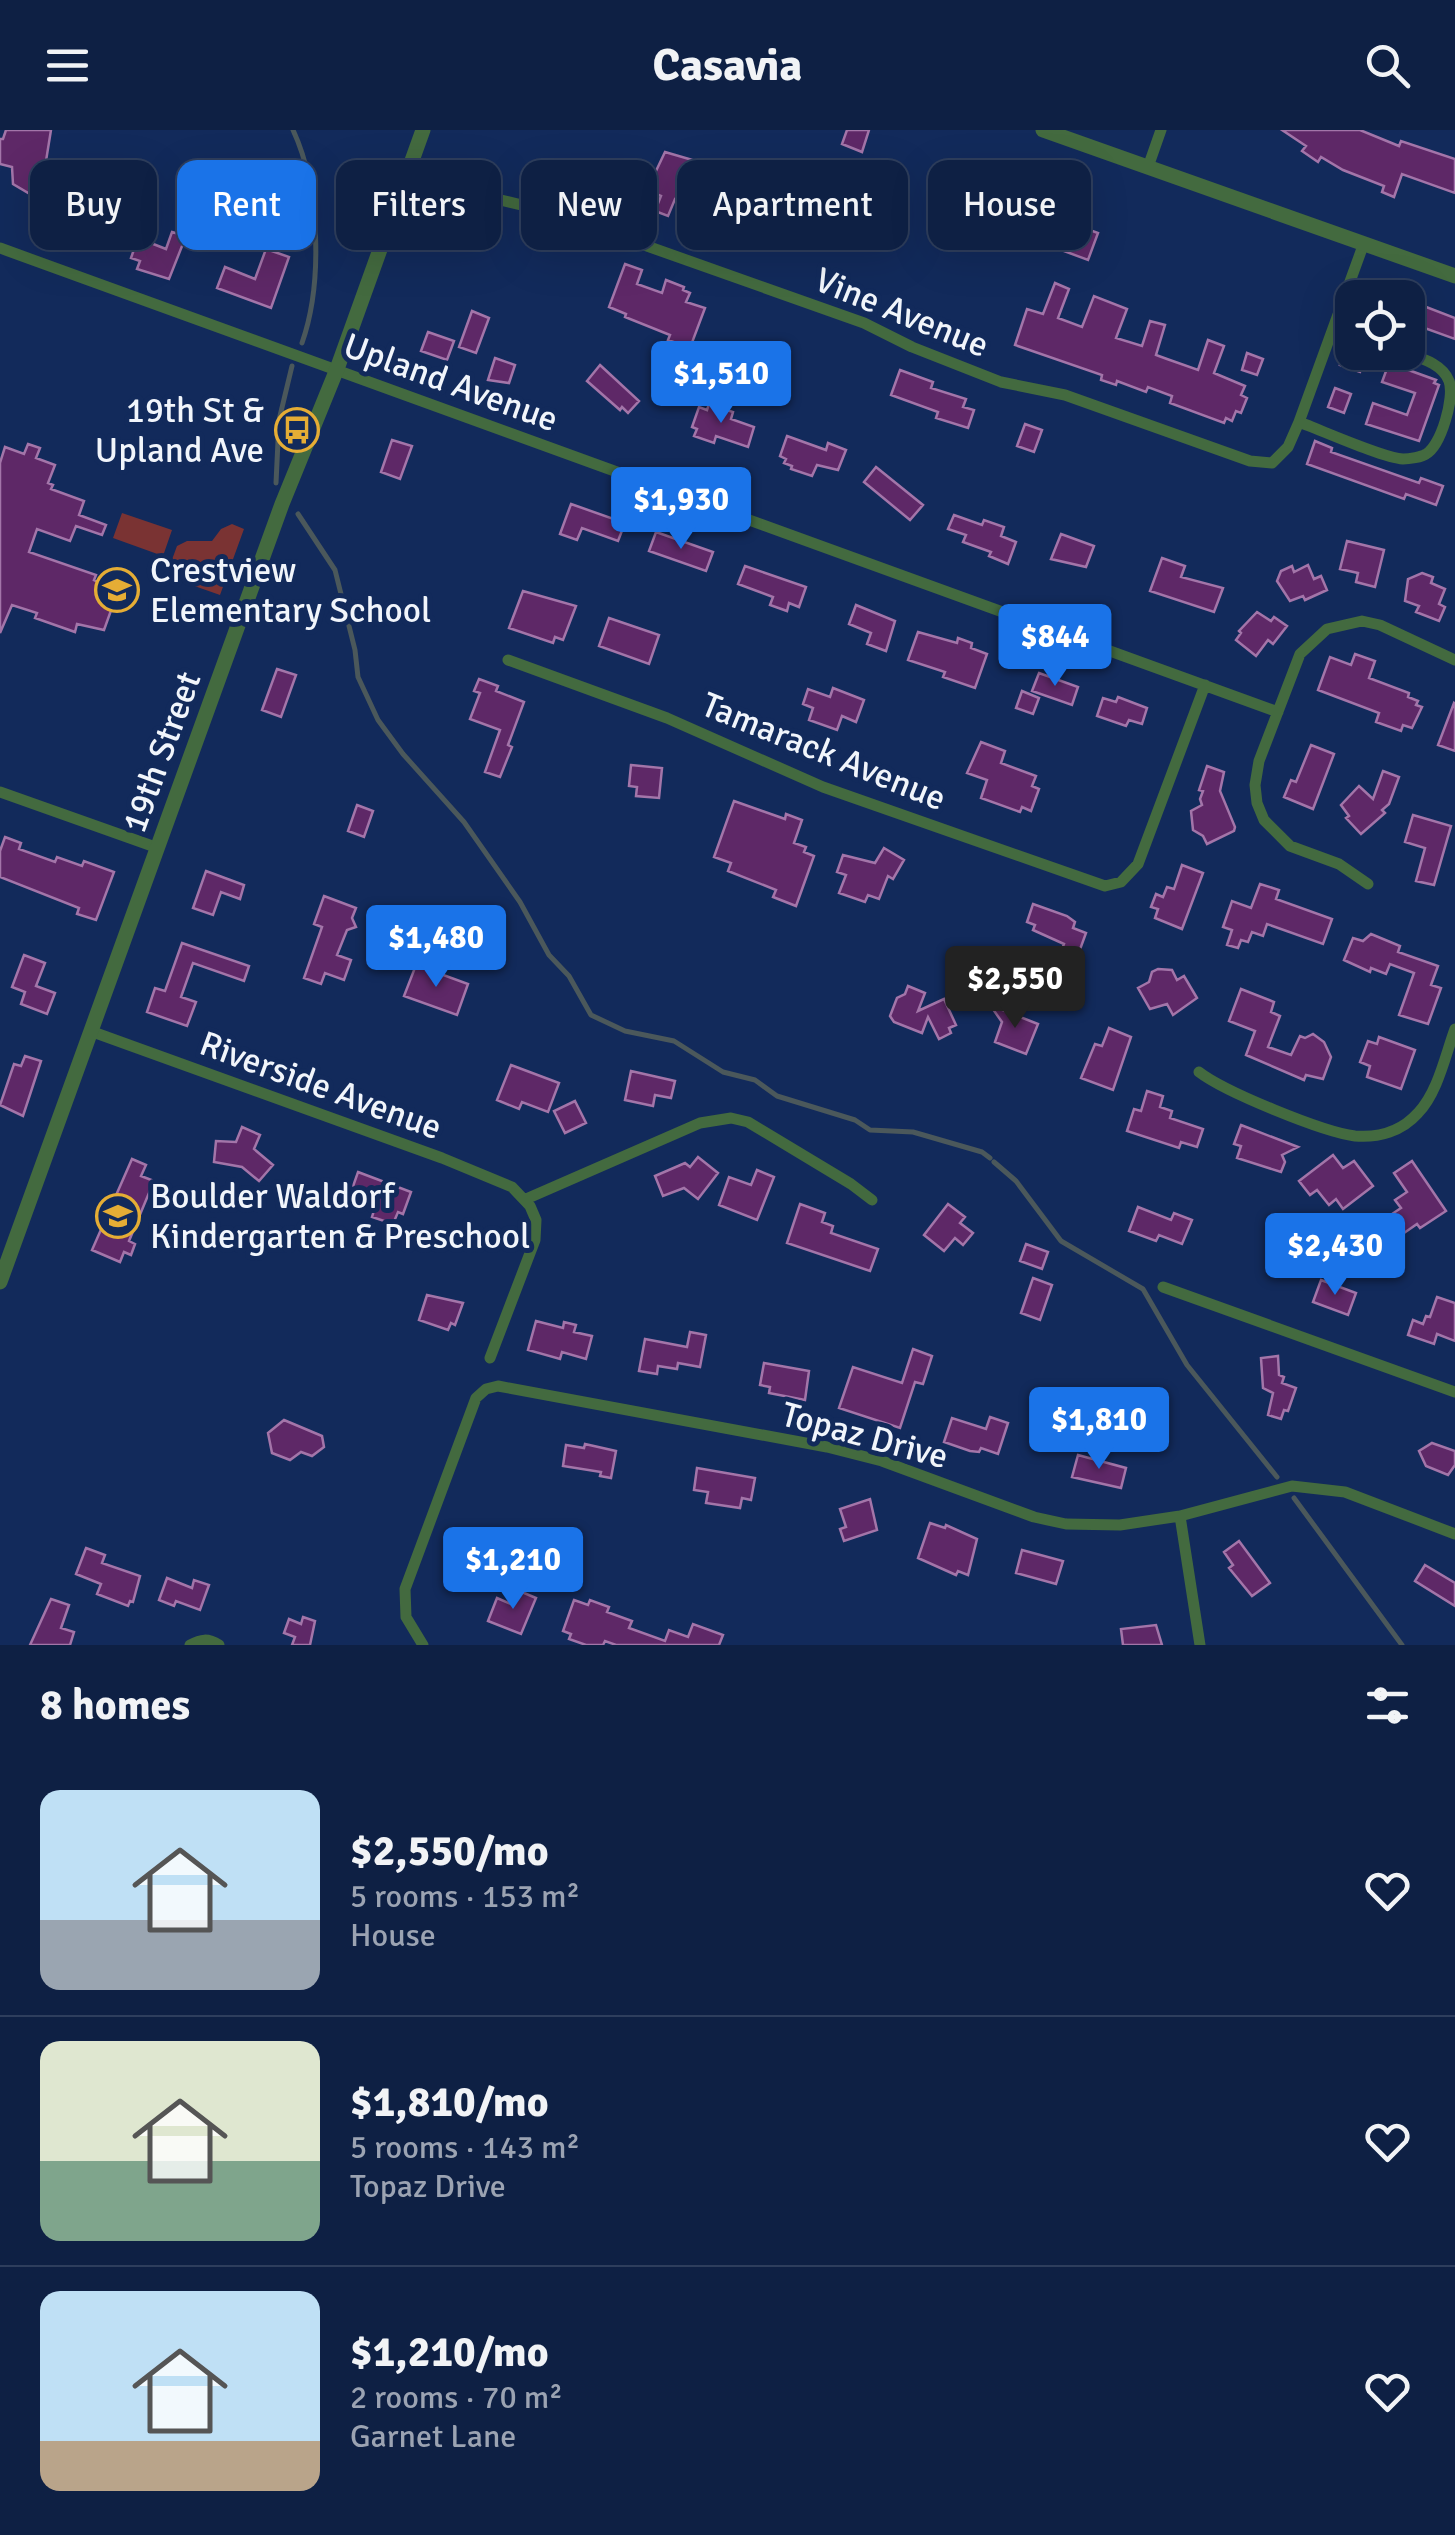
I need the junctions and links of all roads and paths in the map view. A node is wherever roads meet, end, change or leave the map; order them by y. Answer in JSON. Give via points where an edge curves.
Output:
{"nodes":[{"id":1,"x":423,"y":130,"type":"edge"},
{"id":2,"x":1043,"y":130,"type":"edge"},
{"id":3,"x":1161,"y":130,"type":"edge"},
{"id":4,"x":413,"y":160,"type":"edge"},
{"id":5,"x":1148,"y":167,"type":"junction"},
{"id":6,"x":501,"y":200,"type":"edge"},
{"id":7,"x":1364,"y":244,"type":"junction"},
{"id":8,"x":0,"y":248,"type":"edge"},
{"id":9,"x":380,"y":250,"type":"edge"},
{"id":10,"x":1455,"y":276,"type":"edge"},
{"id":11,"x":1333,"y":328,"type":"joint"},
{"id":12,"x":1425,"y":360,"type":"edge"},
{"id":13,"x":337,"y":369,"type":"junction"},
{"id":14,"x":1298,"y":422,"type":"junction"},
{"id":15,"x":508,"y":660,"type":"dead end"},
{"id":16,"x":1455,"y":660,"type":"edge"},
{"id":17,"x":1204,"y":685,"type":"junction"},
{"id":18,"x":1278,"y":712,"type":"junction"},
{"id":19,"x":0,"y":792,"type":"edge"},
{"id":20,"x":158,"y":848,"type":"junction"},
{"id":21,"x":1368,"y":884,"type":"dead end"},
{"id":22,"x":1455,"y":1029,"type":"edge"},
{"id":23,"x":93,"y":1032,"type":"junction"},
{"id":24,"x":1199,"y":1072,"type":"dead end"},
{"id":25,"x":526,"y":1200,"type":"junction"},
{"id":26,"x":872,"y":1200,"type":"dead end"},
{"id":27,"x":0,"y":1282,"type":"edge"},
{"id":28,"x":1163,"y":1287,"type":"dead end"},
{"id":29,"x":490,"y":1358,"type":"dead end"},
{"id":30,"x":1455,"y":1392,"type":"edge"},
{"id":31,"x":1180,"y":1516,"type":"junction"},
{"id":32,"x":1455,"y":1534,"type":"edge"},
{"id":33,"x":190,"y":1645,"type":"edge"},
{"id":34,"x":219,"y":1645,"type":"edge"},
{"id":35,"x":422,"y":1645,"type":"edge"},
{"id":36,"x":1200,"y":1645,"type":"edge"}],
"edges":[{"from":1,"to":4,"type":"street","name":"19th Street"},
{"from":2,"to":5,"type":"street"},
{"from":3,"to":5,"type":"street"},
{"from":5,"to":7,"type":"street"},
{"from":6,"to":14,"type":"street","name":"Vine Avenue","via":[[847,317],[1001,382],[1065,395],[1250,461],[1272,463]]},
{"from":7,"to":10,"type":"street"},
{"from":7,"to":11,"type":"street"},
{"from":8,"to":13,"type":"street","name":"Upland Avenue"},
{"from":9,"to":13,"type":"street","name":"19th Street"},
{"from":11,"to":14,"type":"street"},
{"from":12,"to":14,"type":"street","via":[[1448,380],[1451,398],[1426,455],[1401,459]]},
{"from":13,"to":17,"type":"street","name":"Upland Avenue"},
{"from":13,"to":20,"type":"street","name":"19th Street"},
{"from":15,"to":17,"type":"street","name":"Tamarack Avenue","via":[[667,718],[823,787],[1104,886],[1120,882],[1138,864]]},
{"from":16,"to":18,"type":"street","via":[[1380,625],[1344,623],[1300,654]]},
{"from":17,"to":18,"type":"street","name":"Upland Avenue"},
{"from":18,"to":21,"type":"street","via":[[1255,785],[1264,820],[1290,846],[1339,864]]},
{"from":19,"to":20,"type":"street"},
{"from":20,"to":23,"type":"street","name":"19th Street"},
{"from":22,"to":24,"type":"street","via":[[1428,1100],[1396,1130],[1376,1136],[1334,1130],[1234,1093]]},
{"from":23,"to":25,"type":"street","name":"Riverside Avenue","via":[[442,1158],[512,1187]]},
{"from":23,"to":27,"type":"street","name":"19th Street"},
{"from":25,"to":26,"type":"street","via":[[700,1122],[731,1118],[748,1122]]},
{"from":25,"to":29,"type":"street","via":[[536,1220],[535,1240]]},
{"from":28,"to":30,"type":"street"},
{"from":31,"to":32,"type":"street","name":"Topaz Drive","via":[[1281,1488],[1319,1487]]},
{"from":31,"to":35,"type":"street","name":"Topaz Drive","via":[[1066,1524],[827,1447],[498,1386],[476,1398],[406,1589],[406,1618]]},
{"from":31,"to":36,"type":"street"},
{"from":33,"to":34,"type":"street"}]}
